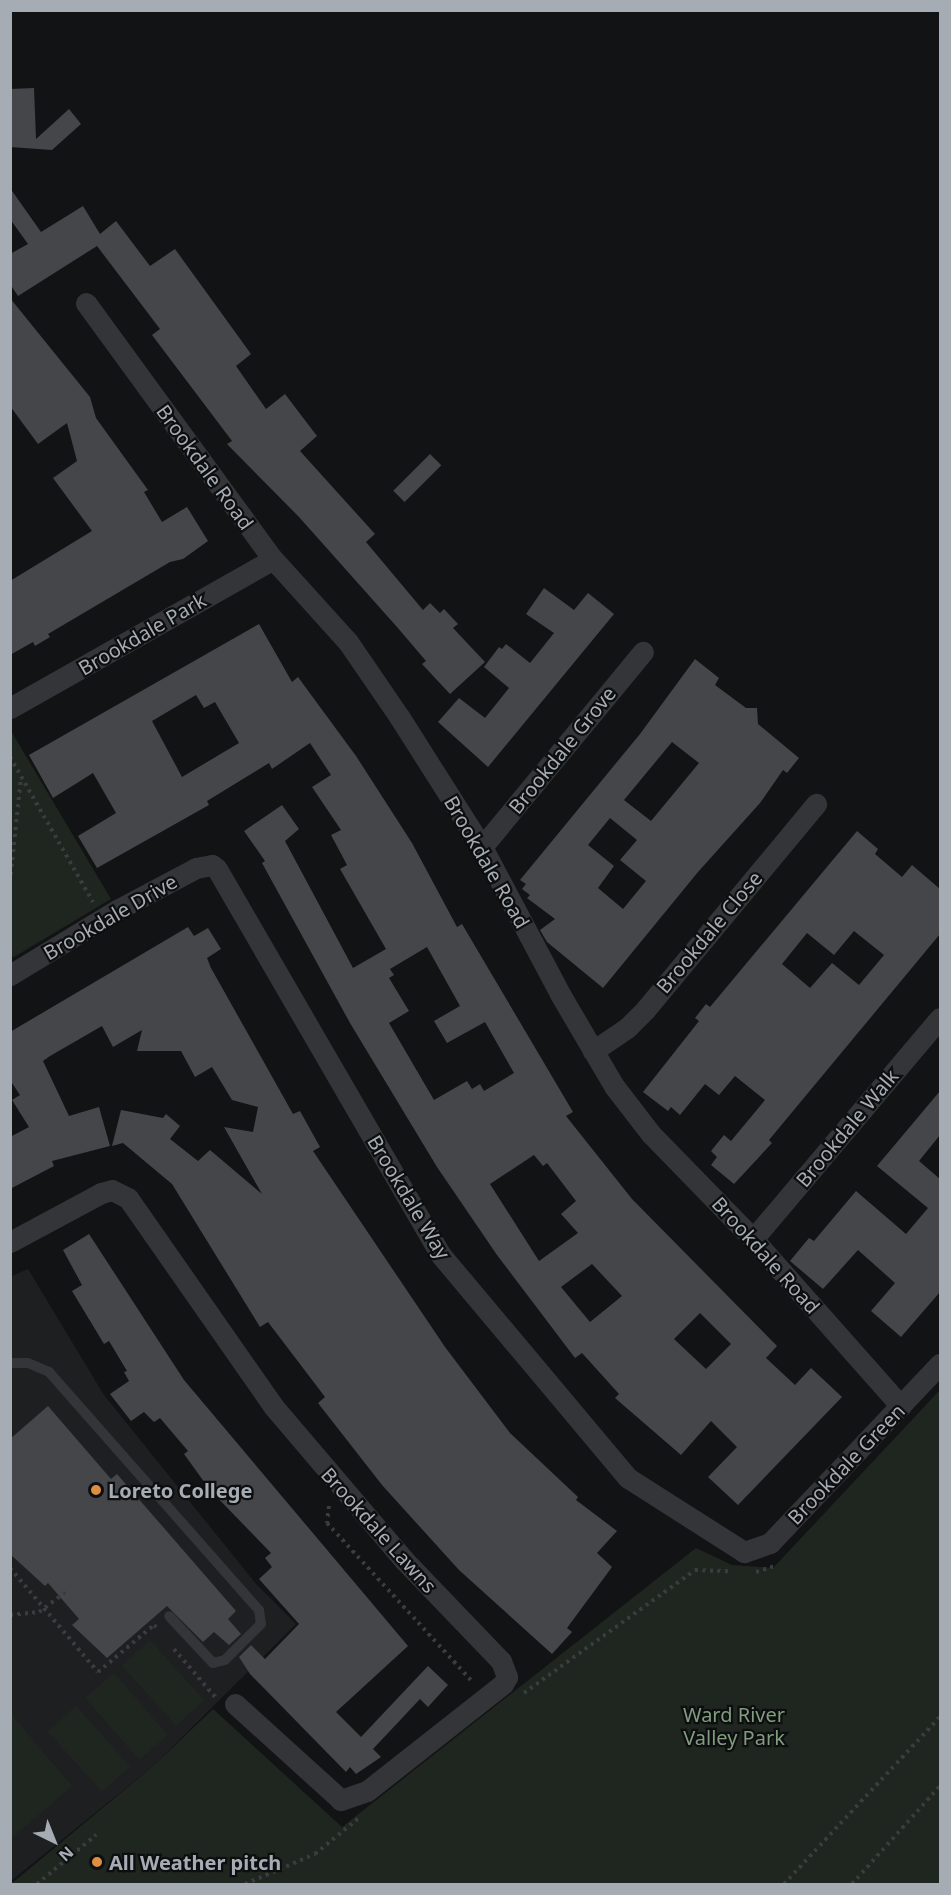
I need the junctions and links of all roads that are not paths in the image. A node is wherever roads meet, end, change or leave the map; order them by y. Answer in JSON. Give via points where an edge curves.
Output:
{"nodes":[{"id":1,"x":86,"y":303,"type":"dead end"},
{"id":2,"x":273,"y":559,"type":"junction"},
{"id":3,"x":642,"y":652,"type":"dead end"},
{"id":4,"x":10,"y":708,"type":"edge"},
{"id":5,"x":816,"y":804,"type":"dead end"},
{"id":6,"x":482,"y":847,"type":"junction"},
{"id":7,"x":212,"y":865,"type":"joint"},
{"id":8,"x":10,"y":975,"type":"edge"},
{"id":9,"x":940,"y":1018,"type":"edge"},
{"id":10,"x":593,"y":1051,"type":"junction"},
{"id":11,"x":753,"y":1239,"type":"junction"},
{"id":12,"x":10,"y":1242,"type":"edge"},
{"id":13,"x":10,"y":1363,"type":"edge"},
{"id":14,"x":940,"y":1364,"type":"edge"},
{"id":15,"x":901,"y":1407,"type":"junction"},
{"id":16,"x":744,"y":1552,"type":"joint"},
{"id":17,"x":169,"y":1616,"type":"dead end"},
{"id":18,"x":227,"y":1702,"type":"road end"}],
"edges":[{"from":1,"to":2,"type":"street","name":"Brookdale Road"},
{"from":2,"to":4,"type":"street","name":"Brookdale Park"},
{"from":2,"to":6,"type":"street","name":"Brookdale Road","via":[[348,642]]},
{"from":3,"to":6,"type":"street","name":"Brookdale Grove"},
{"from":5,"to":10,"type":"street","name":"Brookdale Close","via":[[645,1010],[627,1029]]},
{"from":6,"to":10,"type":"street","name":"Brookdale Road"},
{"from":7,"to":8,"type":"street","name":"Brookdale Drive","via":[[196,868],[117,909]]},
{"from":7,"to":16,"type":"street","name":"Brookdale Way","via":[[223,875],[440,1254],[628,1478]]},
{"from":9,"to":11,"type":"street","name":"Brookdale Walk"},
{"from":10,"to":11,"type":"street","name":"Brookdale Road","via":[[651,1134]]},
{"from":11,"to":15,"type":"street","name":"Brookdale Road"},
{"from":12,"to":18,"type":"street","name":"Brookdale Lawns","via":[[101,1193],[112,1190],[128,1198],[273,1406],[404,1560],[501,1661],[507,1677],[367,1791],[341,1800]]},
{"from":13,"to":17,"type":"lane","via":[[28,1363],[49,1372],[259,1611],[261,1624],[225,1660],[213,1663]]},
{"from":14,"to":15,"type":"street","name":"Brookdale Green"},
{"from":15,"to":16,"type":"street","name":"Brookdale Green","via":[[770,1543]]}]}
